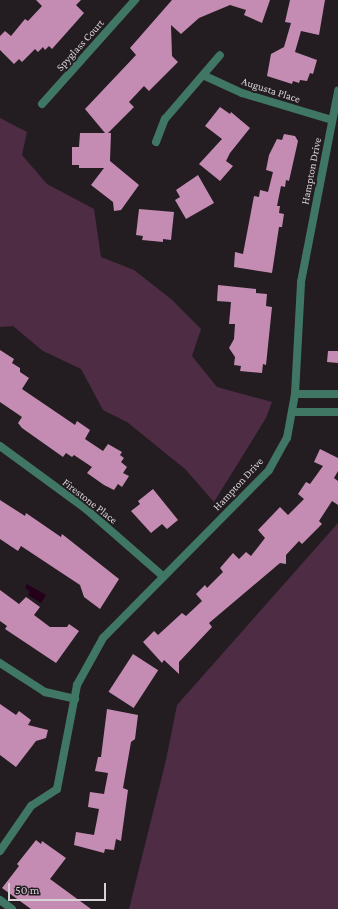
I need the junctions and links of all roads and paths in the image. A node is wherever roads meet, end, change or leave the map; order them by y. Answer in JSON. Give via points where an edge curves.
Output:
{"nodes":[{"id":1,"x":135,"y":0,"type":"edge"},
{"id":2,"x":220,"y":55,"type":"dead end"},
{"id":3,"x":205,"y":76,"type":"junction"},
{"id":4,"x":338,"y":91,"type":"edge"},
{"id":5,"x":42,"y":104,"type":"dead end"},
{"id":6,"x":332,"y":120,"type":"junction"},
{"id":7,"x":156,"y":142,"type":"dead end"},
{"id":8,"x":295,"y":394,"type":"junction"},
{"id":9,"x":338,"y":394,"type":"edge"},
{"id":10,"x":292,"y":412,"type":"junction"},
{"id":11,"x":338,"y":412,"type":"edge"},
{"id":12,"x":0,"y":446,"type":"edge"},
{"id":13,"x":164,"y":577,"type":"junction"},
{"id":14,"x":0,"y":662,"type":"edge"},
{"id":15,"x":74,"y":699,"type":"junction"},
{"id":16,"x":0,"y":851,"type":"edge"},
{"id":17,"x":0,"y":900,"type":"edge"},
{"id":18,"x":12,"y":909,"type":"edge"}],
"edges":[{"from":1,"to":5,"type":"street","name":"Spyglass Court"},
{"from":2,"to":3,"type":"street"},
{"from":3,"to":6,"type":"street","name":"Augusta Place","via":[[242,93]]},
{"from":3,"to":7,"type":"street","via":[[165,119]]},
{"from":4,"to":6,"type":"street","name":"Hampton Drive"},
{"from":6,"to":8,"type":"street","name":"Hampton Drive","via":[[301,282]]},
{"from":8,"to":9,"type":"street"},
{"from":8,"to":10,"type":"street","name":"Hampton Drive"},
{"from":10,"to":11,"type":"street"},
{"from":10,"to":13,"type":"street","name":"Hampton Drive","via":[[287,438],[269,470]]},
{"from":12,"to":13,"type":"street","name":"Firestone Place","via":[[86,509]]},
{"from":13,"to":15,"type":"street","name":"Hampton Drive","via":[[103,638],[77,685]]},
{"from":14,"to":15,"type":"street","via":[[45,692]]},
{"from":15,"to":16,"type":"street","name":"Hampton Drive","via":[[57,789],[31,806]]},
{"from":17,"to":18,"type":"street"}]}
